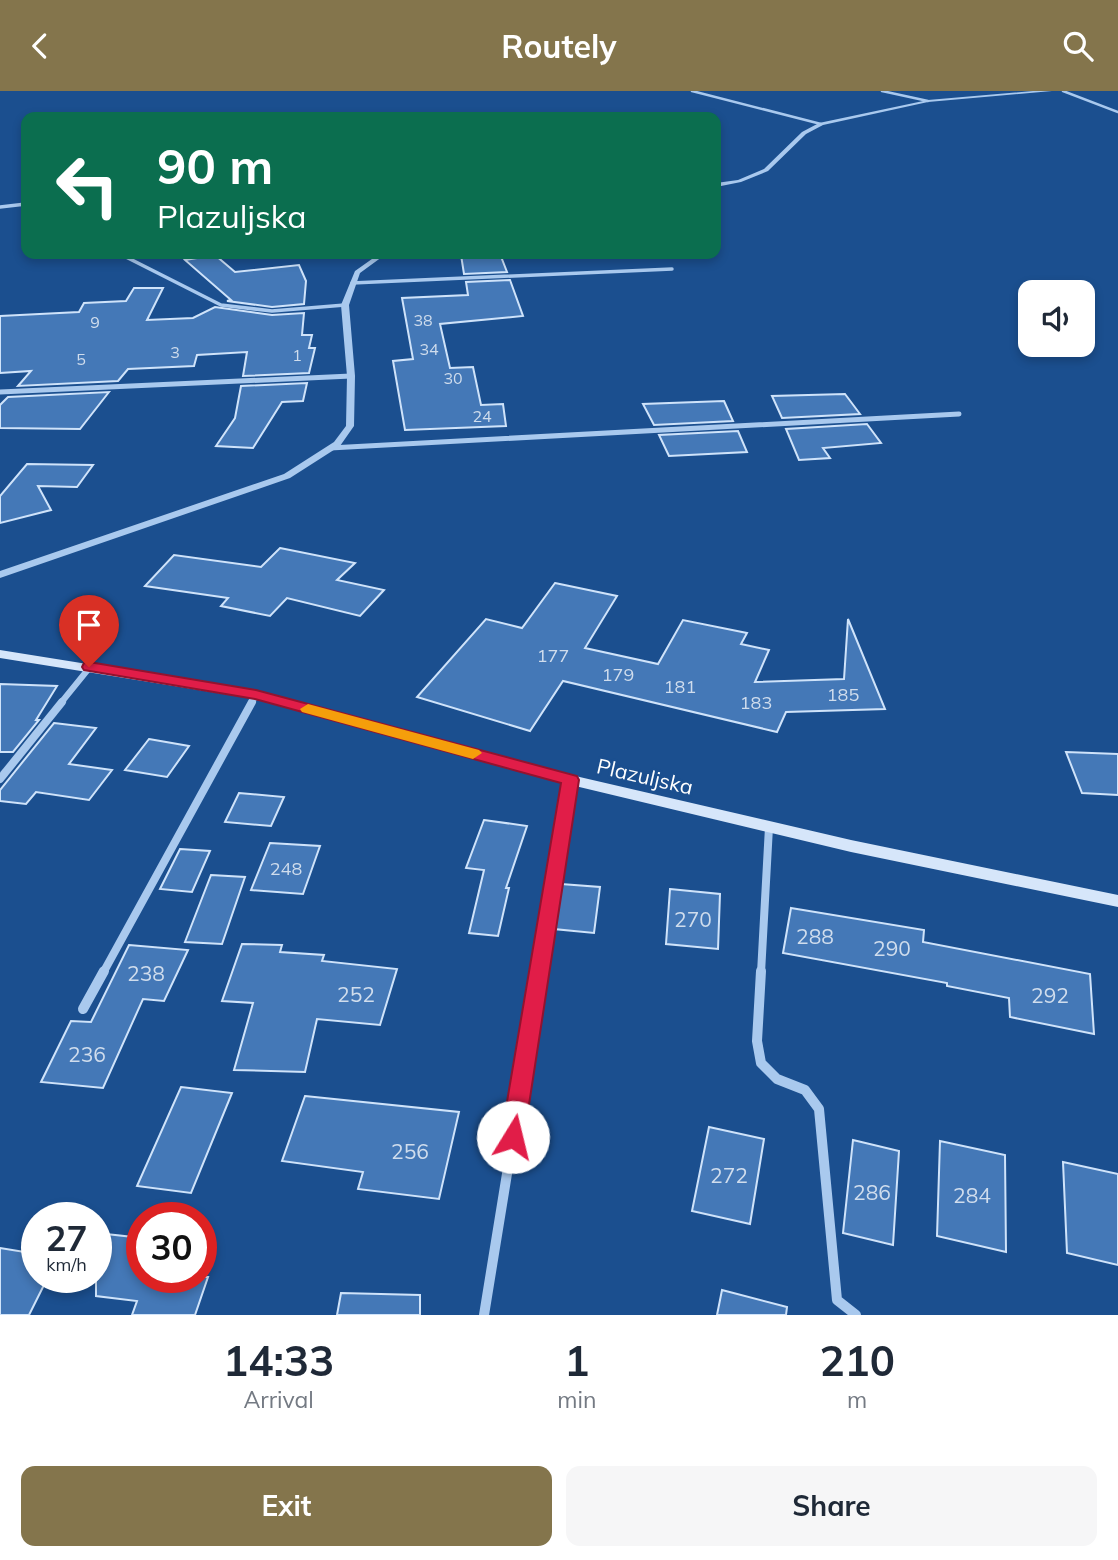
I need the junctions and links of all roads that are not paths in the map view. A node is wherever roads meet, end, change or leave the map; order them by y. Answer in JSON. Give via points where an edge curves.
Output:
{"nodes":[{"id":1,"x":692,"y":91,"type":"edge"},
{"id":2,"x":881,"y":91,"type":"edge"},
{"id":3,"x":1050,"y":91,"type":"edge"},
{"id":4,"x":1063,"y":91,"type":"edge"},
{"id":5,"x":928,"y":101,"type":"junction"},
{"id":6,"x":1118,"y":112,"type":"edge"},
{"id":7,"x":821,"y":124,"type":"junction"},
{"id":8,"x":721,"y":184,"type":"edge"},
{"id":9,"x":21,"y":205,"type":"edge"},
{"id":10,"x":0,"y":207,"type":"edge"},
{"id":11,"x":130,"y":259,"type":"edge"},
{"id":12,"x":376,"y":259,"type":"edge"},
{"id":13,"x":672,"y":269,"type":"dead end"},
{"id":14,"x":352,"y":283,"type":"junction"},
{"id":15,"x":345,"y":305,"type":"junction"},
{"id":16,"x":351,"y":376,"type":"junction"},
{"id":17,"x":0,"y":392,"type":"edge"},
{"id":18,"x":959,"y":414,"type":"dead end"},
{"id":19,"x":329,"y":448,"type":"junction"},
{"id":20,"x":0,"y":575,"type":"edge"},
{"id":21,"x":0,"y":654,"type":"edge"},
{"id":22,"x":89,"y":667,"type":"junction"},
{"id":23,"x":256,"y":695,"type":"junction"},
{"id":24,"x":0,"y":779,"type":"edge"},
{"id":25,"x":570,"y":780,"type":"junction"},
{"id":26,"x":769,"y":827,"type":"junction"},
{"id":27,"x":1118,"y":901,"type":"edge"},
{"id":28,"x":83,"y":1009,"type":"dead end"},
{"id":29,"x":484,"y":1315,"type":"edge"},
{"id":30,"x":856,"y":1315,"type":"edge"}],
"edges":[{"from":1,"to":7,"type":"street"},
{"from":2,"to":5,"type":"street"},
{"from":3,"to":5,"type":"street"},
{"from":4,"to":6,"type":"street"},
{"from":5,"to":7,"type":"street"},
{"from":7,"to":8,"type":"street","via":[[804,133],[766,170]]},
{"from":9,"to":10,"type":"street"},
{"from":11,"to":15,"type":"street","via":[[221,305],[272,311]]},
{"from":12,"to":14,"type":"street","via":[[356,272]]},
{"from":13,"to":14,"type":"street"},
{"from":14,"to":15,"type":"street"},
{"from":15,"to":16,"type":"street"},
{"from":16,"to":17,"type":"street"},
{"from":16,"to":19,"type":"street","via":[[350,426]]},
{"from":18,"to":19,"type":"street"},
{"from":19,"to":20,"type":"street","via":[[287,476]]},
{"from":21,"to":22,"type":"main road","name":"Plazuljska"},
{"from":22,"to":23,"type":"main road","name":"Plazuljska"},
{"from":22,"to":24,"type":"street"},
{"from":23,"to":25,"type":"main road","name":"Plazuljska"},
{"from":23,"to":28,"type":"street"},
{"from":25,"to":26,"type":"main road","name":"Plazuljska"},
{"from":25,"to":29,"type":"street"},
{"from":26,"to":27,"type":"main road","name":"Plazuljska"},
{"from":26,"to":30,"type":"street","via":[[757,1041],[761,1063],[777,1079],[805,1090],[819,1109],[837,1300]]}]}
